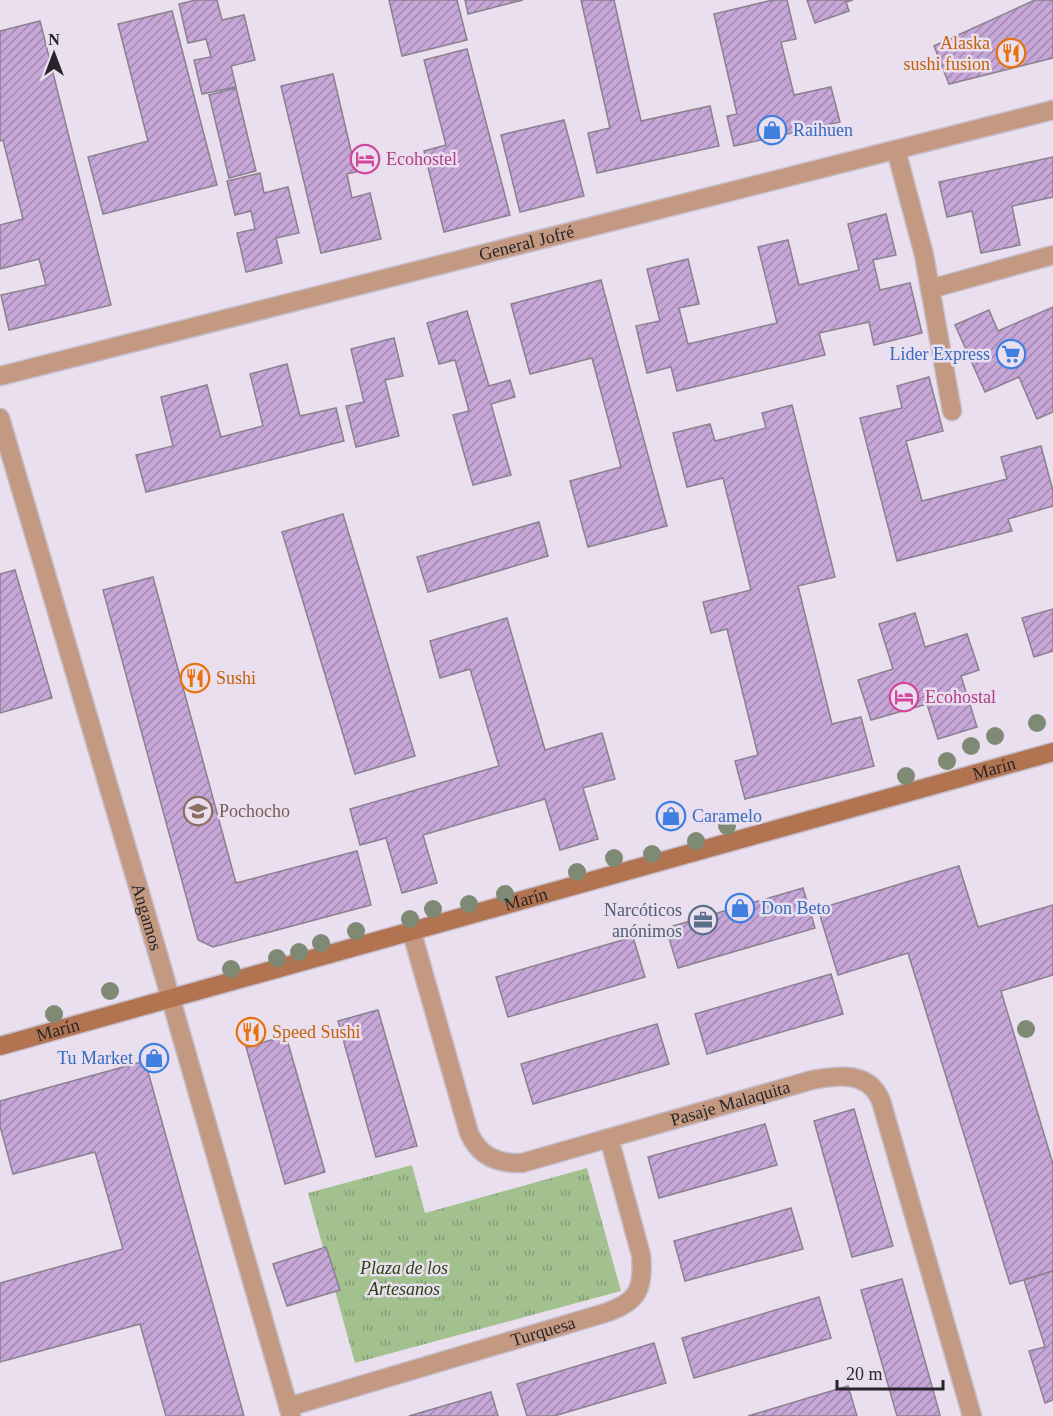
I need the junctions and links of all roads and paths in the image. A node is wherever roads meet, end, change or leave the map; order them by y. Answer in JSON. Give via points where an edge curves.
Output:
{"nodes":[{"id":1,"x":1053,"y":110,"type":"edge"},
{"id":2,"x":896,"y":150,"type":"junction"},
{"id":3,"x":1053,"y":255,"type":"edge"},
{"id":4,"x":930,"y":290,"type":"junction"},
{"id":5,"x":0,"y":376,"type":"edge"},
{"id":6,"x":952,"y":411,"type":"dead end"},
{"id":7,"x":0,"y":418,"type":"edge"},
{"id":8,"x":1053,"y":752,"type":"edge"},
{"id":9,"x":412,"y":933,"type":"junction"},
{"id":10,"x":170,"y":998,"type":"junction"},
{"id":11,"x":0,"y":1046,"type":"edge"},
{"id":12,"x":609,"y":1138,"type":"junction"},
{"id":13,"x":290,"y":1412,"type":"edge"},
{"id":14,"x":972,"y":1416,"type":"edge"}],
"edges":[{"from":1,"to":2,"type":"street","name":"General Jofré"},
{"from":2,"to":4,"type":"street"},
{"from":2,"to":5,"type":"street","name":"General Jofré"},
{"from":3,"to":4,"type":"street"},
{"from":4,"to":6,"type":"street"},
{"from":7,"to":10,"type":"street","name":"Angamos"},
{"from":8,"to":9,"type":"street","name":"Marín"},
{"from":9,"to":10,"type":"street","name":"Marín"},
{"from":9,"to":12,"type":"street","name":"Pasaje Malaquita","via":[[469,1132],[482,1153],[499,1162],[522,1163]]},
{"from":10,"to":11,"type":"street","name":"Marín"},
{"from":10,"to":13,"type":"street","name":"Angamos"},
{"from":12,"to":13,"type":"street","name":"Turquesa","via":[[641,1255],[642,1274],[633,1300],[605,1313]]},
{"from":12,"to":14,"type":"street","name":"Pasaje Malaquita","via":[[812,1080],[856,1078],[872,1086],[881,1101]]}]}
